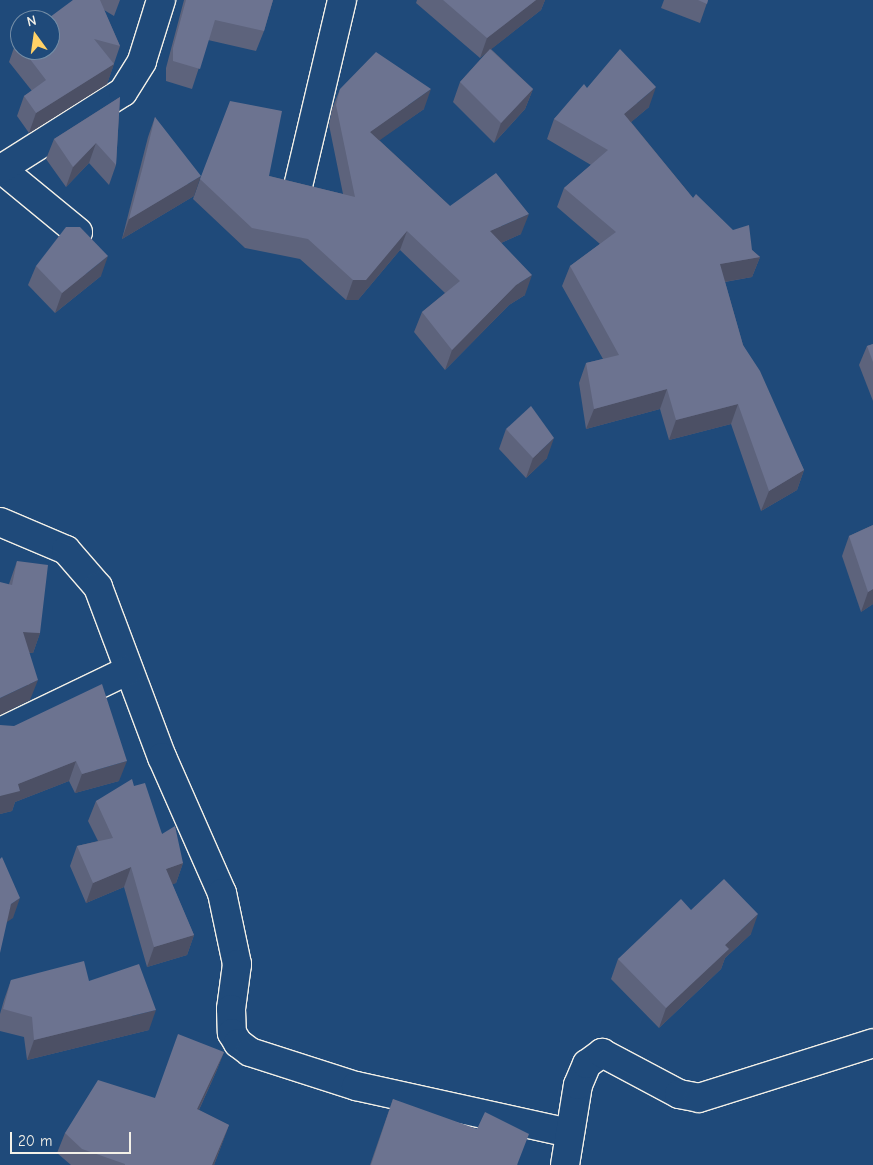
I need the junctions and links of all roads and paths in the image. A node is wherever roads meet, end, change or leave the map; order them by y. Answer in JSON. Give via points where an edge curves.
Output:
{"nodes":[{"id":1,"x":162,"y":0,"type":"edge"},
{"id":2,"x":342,"y":0,"type":"edge"},
{"id":3,"x":0,"y":169,"type":"edge"},
{"id":4,"x":299,"y":182,"type":"edge"},
{"id":5,"x":78,"y":232,"type":"edge"},
{"id":6,"x":0,"y":522,"type":"edge"},
{"id":7,"x":127,"y":672,"type":"junction"},
{"id":8,"x":0,"y":732,"type":"edge"},
{"id":9,"x":873,"y":1043,"type":"edge"},
{"id":10,"x":569,"y":1134,"type":"junction"},
{"id":11,"x":565,"y":1165,"type":"edge"}],
"edges":[{"from":1,"to":3,"type":"street","via":[[142,61],[122,92]]},
{"from":2,"to":4,"type":"street"},
{"from":3,"to":5,"type":"street"},
{"from":6,"to":7,"type":"street","via":[[66,550],[98,587]]},
{"from":7,"to":8,"type":"street"},
{"from":7,"to":10,"type":"street","via":[[222,894],[237,964],[231,1009],[232,1033],[238,1044],[250,1052],[356,1086]]},
{"from":9,"to":10,"type":"street","via":[[699,1098],[679,1094],[602,1053],[587,1064],[578,1085]]},
{"from":10,"to":11,"type":"street"}]}
